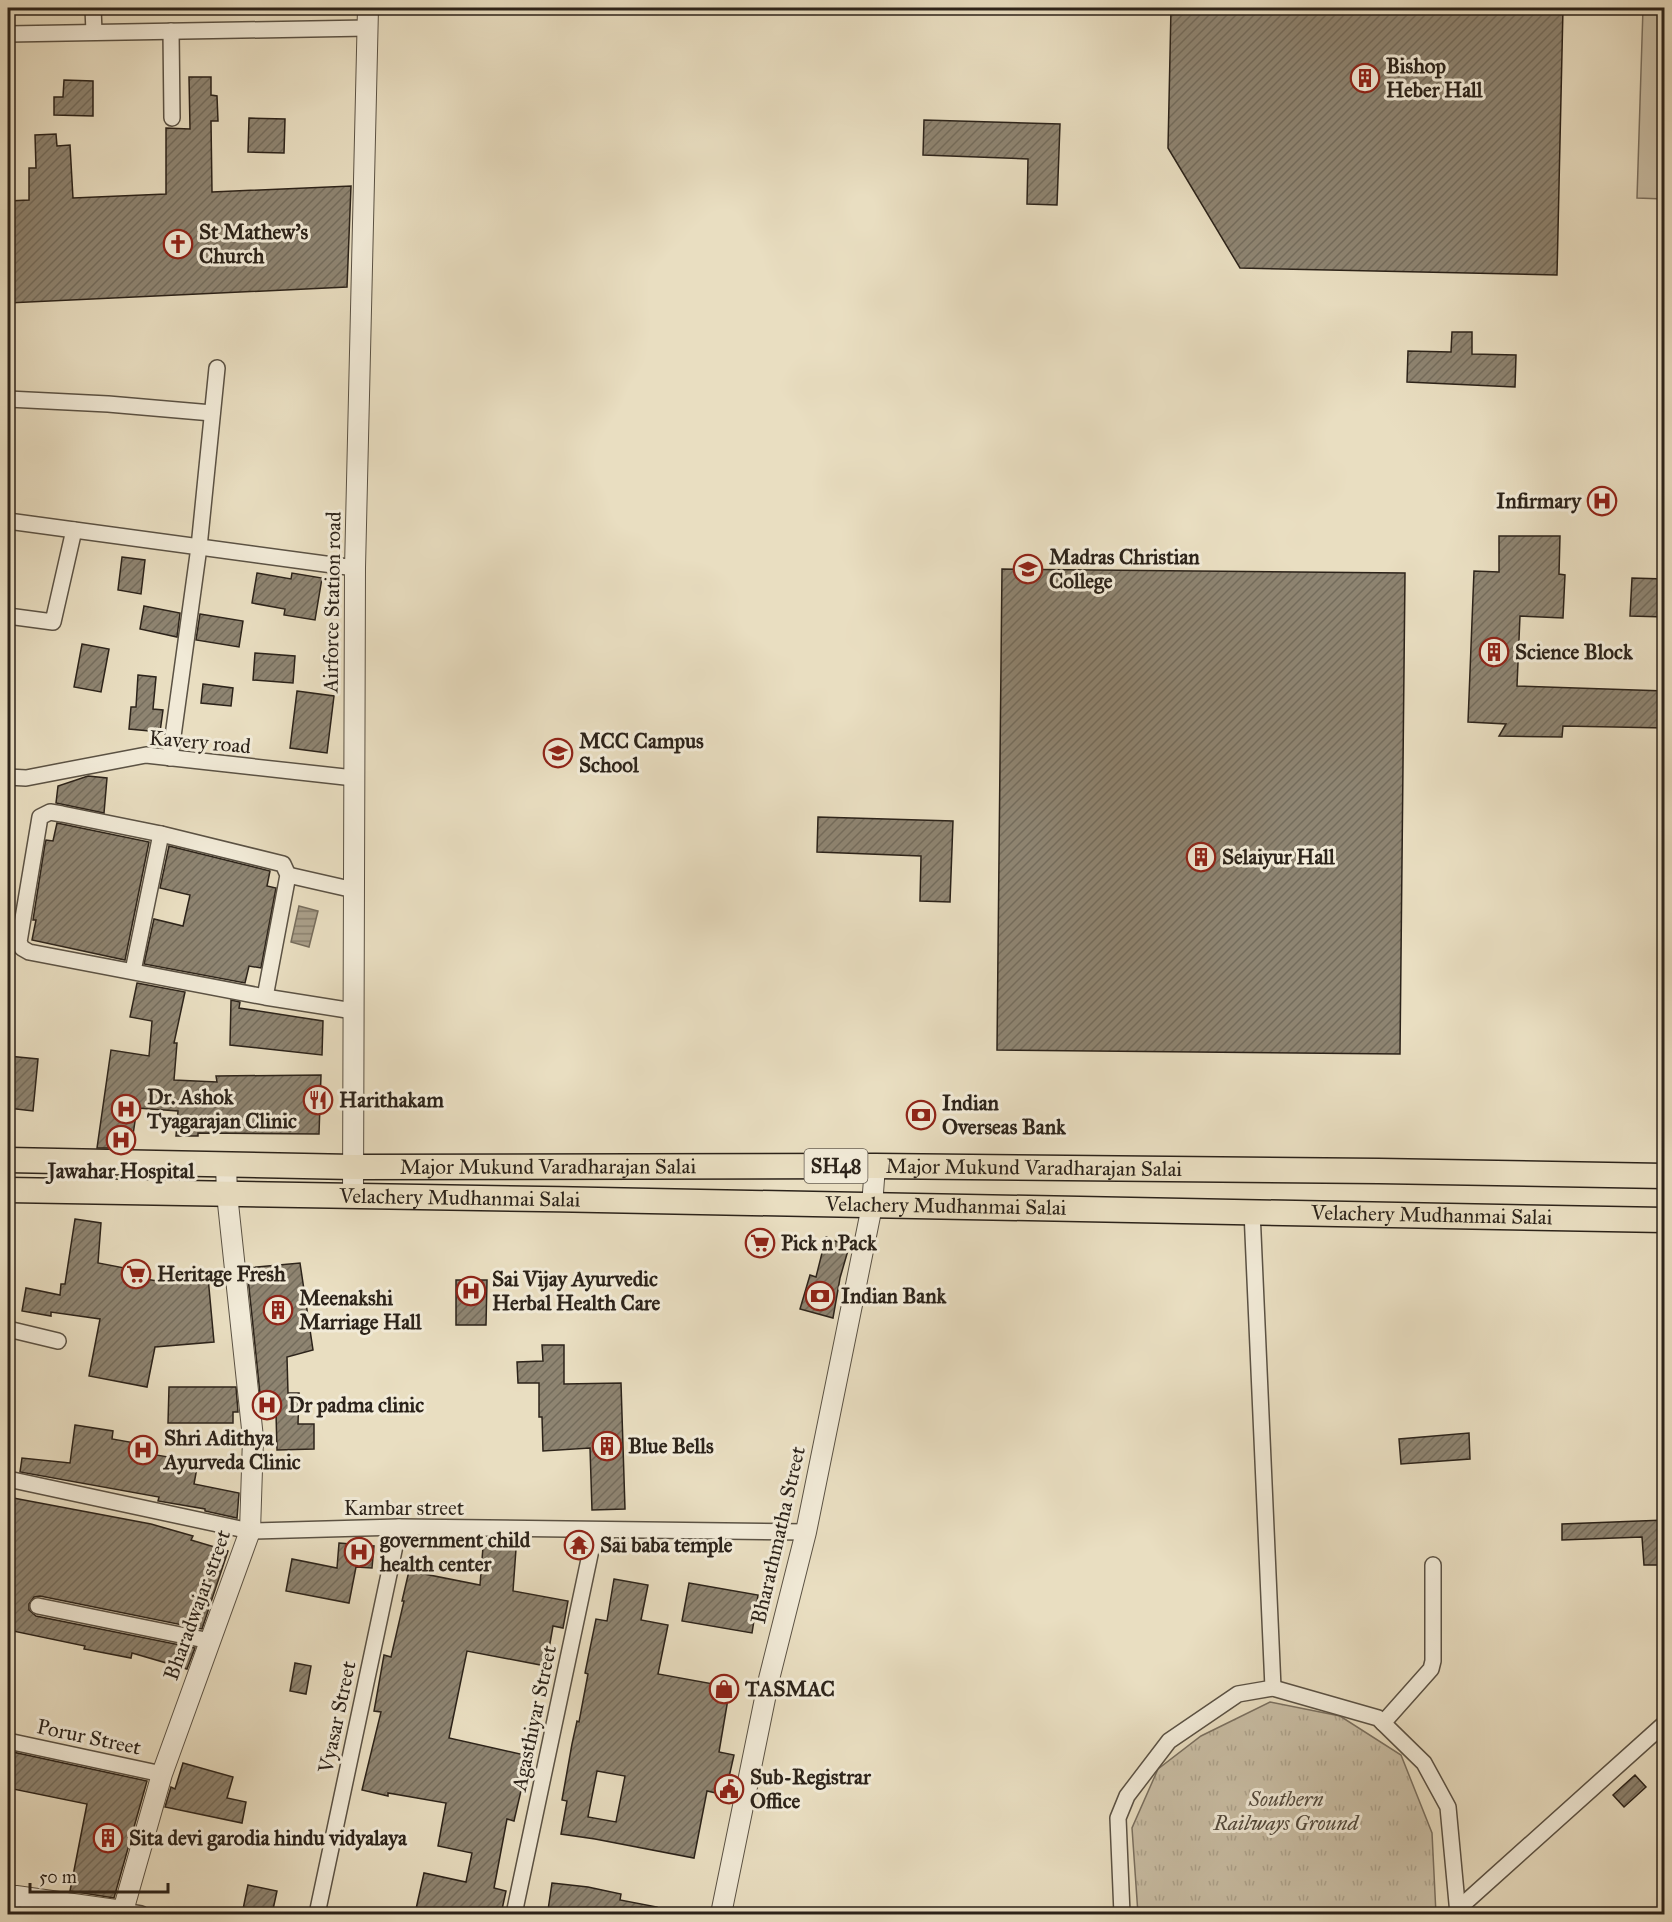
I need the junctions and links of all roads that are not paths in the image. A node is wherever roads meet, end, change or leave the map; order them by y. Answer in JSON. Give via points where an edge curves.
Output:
{"nodes":[{"id":1,"x":93,"y":8,"type":"edge"},
{"id":2,"x":368,"y":8,"type":"edge"},
{"id":3,"x":368,"y":28,"type":"junction"},
{"id":4,"x":171,"y":31,"type":"junction"},
{"id":5,"x":94,"y":32,"type":"junction"},
{"id":6,"x":8,"y":34,"type":"edge"},
{"id":7,"x":172,"y":118,"type":"dead end"},
{"id":8,"x":217,"y":368,"type":"dead end"},
{"id":9,"x":8,"y":399,"type":"edge"},
{"id":10,"x":212,"y":413,"type":"junction"},
{"id":11,"x":8,"y":521,"type":"edge"},
{"id":12,"x":74,"y":530,"type":"junction"},
{"id":13,"x":199,"y":547,"type":"junction"},
{"id":14,"x":355,"y":568,"type":"junction"},
{"id":15,"x":8,"y":616,"type":"edge"},
{"id":16,"x":170,"y":758,"type":"junction"},
{"id":17,"x":8,"y":777,"type":"edge"},
{"id":18,"x":354,"y":778,"type":"junction"},
{"id":19,"x":161,"y":834,"type":"junction"},
{"id":20,"x":288,"y":875,"type":"junction"},
{"id":21,"x":354,"y":890,"type":"junction"},
{"id":22,"x":132,"y":970,"type":"junction"},
{"id":23,"x":265,"y":997,"type":"junction"},
{"id":24,"x":353,"y":1011,"type":"junction"},
{"id":25,"x":8,"y":1160,"type":"edge"},
{"id":26,"x":226,"y":1165,"type":"junction"},
{"id":27,"x":875,"y":1166,"type":"junction"},
{"id":28,"x":352,"y":1167,"type":"junction"},
{"id":29,"x":1665,"y":1176,"type":"edge"},
{"id":30,"x":8,"y":1190,"type":"edge"},
{"id":31,"x":227,"y":1194,"type":"junction"},
{"id":32,"x":353,"y":1197,"type":"junction"},
{"id":33,"x":872,"y":1206,"type":"junction"},
{"id":34,"x":1252,"y":1211,"type":"junction"},
{"id":35,"x":1665,"y":1220,"type":"edge"},
{"id":36,"x":8,"y":1329,"type":"edge"},
{"id":37,"x":58,"y":1341,"type":"dead end"},
{"id":38,"x":8,"y":1479,"type":"edge"},
{"id":39,"x":399,"y":1527,"type":"junction"},
{"id":40,"x":250,"y":1531,"type":"junction"},
{"id":41,"x":595,"y":1531,"type":"junction"},
{"id":42,"x":806,"y":1532,"type":"junction"},
{"id":43,"x":1434,"y":1565,"type":"dead end"},
{"id":44,"x":38,"y":1606,"type":"dead end"},
{"id":45,"x":210,"y":1641,"type":"junction"},
{"id":46,"x":1273,"y":1688,"type":"junction"},
{"id":47,"x":1383,"y":1723,"type":"junction"},
{"id":48,"x":1665,"y":1724,"type":"edge"},
{"id":49,"x":8,"y":1742,"type":"edge"},
{"id":50,"x":162,"y":1774,"type":"junction"},
{"id":51,"x":10,"y":1899,"type":"edge"},
{"id":52,"x":1458,"y":1912,"type":"edge"},
{"id":53,"x":129,"y":1913,"type":"edge"},
{"id":54,"x":317,"y":1914,"type":"edge"},
{"id":55,"x":514,"y":1914,"type":"edge"},
{"id":56,"x":721,"y":1914,"type":"edge"},
{"id":57,"x":1122,"y":1914,"type":"edge"}],
"edges":[{"from":1,"to":5,"type":"street"},
{"from":2,"to":3,"type":"street","name":"Airforce Station road"},
{"from":3,"to":4,"type":"street"},
{"from":3,"to":14,"type":"street","name":"Airforce Station road"},
{"from":4,"to":5,"type":"street"},
{"from":4,"to":7,"type":"street"},
{"from":5,"to":6,"type":"street"},
{"from":8,"to":10,"type":"street"},
{"from":9,"to":10,"type":"street"},
{"from":10,"to":13,"type":"street"},
{"from":11,"to":12,"type":"street"},
{"from":12,"to":13,"type":"street"},
{"from":12,"to":15,"type":"street","via":[[53,622]]},
{"from":13,"to":14,"type":"street"},
{"from":13,"to":16,"type":"street"},
{"from":14,"to":18,"type":"street","name":"Airforce Station road"},
{"from":16,"to":17,"type":"street","name":"Kavery road","via":[[146,755],[26,778]]},
{"from":16,"to":18,"type":"street","name":"Kavery road"},
{"from":18,"to":21,"type":"street","name":"Airforce Station road"},
{"from":19,"to":20,"type":"street","via":[[283,864]]},
{"from":19,"to":22,"type":"street"},
{"from":19,"to":22,"type":"street","via":[[50,812],[40,817],[19,942],[22,948]]},
{"from":20,"to":21,"type":"street"},
{"from":20,"to":23,"type":"street"},
{"from":21,"to":24,"type":"street","name":"Airforce Station road"},
{"from":22,"to":23,"type":"street"},
{"from":23,"to":24,"type":"street"},
{"from":24,"to":28,"type":"street","name":"Airforce Station road"},
{"from":25,"to":26,"type":"main road","name":"Major Mukund Varadharajan Salai","number":"SH48"},
{"from":26,"to":28,"type":"main road","name":"Major Mukund Varadharajan Salai","number":"SH48"},
{"from":26,"to":31,"type":"street","name":"Bharadwajar street"},
{"from":27,"to":28,"type":"main road","name":"Major Mukund Varadharajan Salai","number":"SH48"},
{"from":27,"to":29,"type":"main road","name":"Major Mukund Varadharajan Salai","number":"SH48"},
{"from":27,"to":33,"type":"street","name":"Bharathmatha Street"},
{"from":28,"to":32,"type":"street","name":"Airforce Station road"},
{"from":30,"to":31,"type":"main road","number":"SH48"},
{"from":31,"to":32,"type":"main road","name":"Velachery Mudhanmai Salai","number":"SH48"},
{"from":31,"to":40,"type":"street","name":"Bharadwajar street","via":[[253,1438]]},
{"from":32,"to":33,"type":"main road","name":"Velachery Mudhanmai Salai","number":"SH48"},
{"from":33,"to":34,"type":"main road","name":"Velachery Mudhanmai Salai","number":"SH48"},
{"from":33,"to":42,"type":"street","name":"Bharathmatha Street"},
{"from":34,"to":35,"type":"main road","name":"Velachery Mudhanmai Salai","number":"SH48"},
{"from":34,"to":46,"type":"street"},
{"from":36,"to":37,"type":"street"},
{"from":38,"to":40,"type":"street","name":"Kambar street"},
{"from":39,"to":40,"type":"street","name":"Kambar street"},
{"from":39,"to":41,"type":"street","name":"Kambar street"},
{"from":39,"to":54,"type":"street","name":"Vyasar Street"},
{"from":40,"to":45,"type":"street","name":"Bharadwajar street"},
{"from":41,"to":42,"type":"street","name":"Kambar street"},
{"from":41,"to":55,"type":"street","name":"Agasthiyar Street"},
{"from":42,"to":56,"type":"street","name":"Bharathmatha Street","via":[[769,1679]]},
{"from":43,"to":47,"type":"street","via":[[1431,1669]]},
{"from":44,"to":45,"type":"street"},
{"from":45,"to":50,"type":"street","name":"Bharadwajar street"},
{"from":46,"to":47,"type":"street","via":[[1378,1718]]},
{"from":46,"to":57,"type":"street","via":[[1238,1694],[1209,1712],[1169,1742],[1127,1796],[1118,1818]]},
{"from":47,"to":52,"type":"street","via":[[1424,1763],[1448,1807]]},
{"from":48,"to":52,"type":"street"},
{"from":49,"to":50,"type":"street","name":"Porur Street"},
{"from":50,"to":53,"type":"street","name":"Bharadwajar street"},
{"from":51,"to":53,"type":"street"}]}
